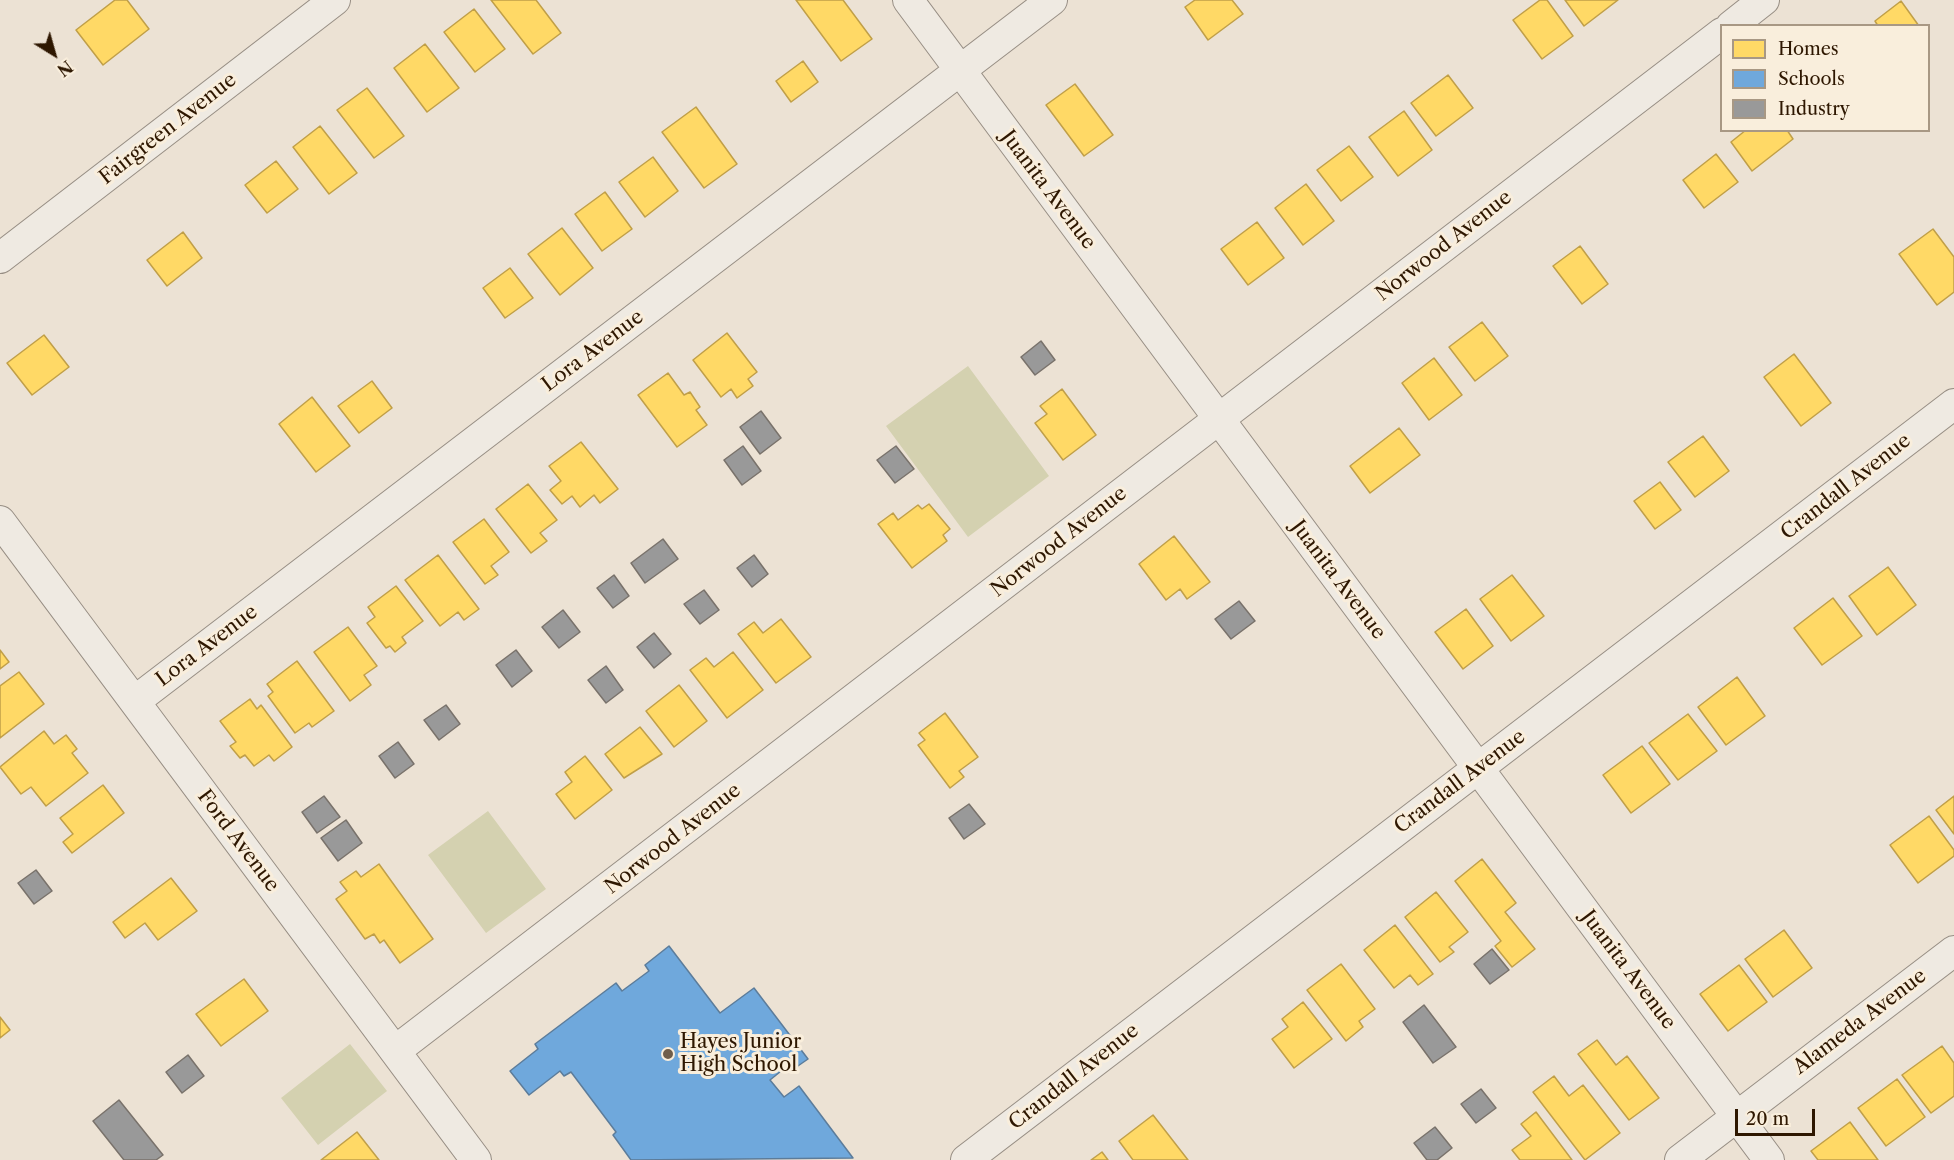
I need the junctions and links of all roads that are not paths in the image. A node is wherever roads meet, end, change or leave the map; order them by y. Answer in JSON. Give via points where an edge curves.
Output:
{"nodes":[{"id":1,"x":335,"y":0,"type":"edge"},
{"id":2,"x":908,"y":0,"type":"edge"},
{"id":3,"x":1052,"y":0,"type":"edge"},
{"id":4,"x":1764,"y":0,"type":"edge"},
{"id":5,"x":1734,"y":24,"type":"edge"},
{"id":6,"x":1720,"y":35,"type":"edge"},
{"id":7,"x":960,"y":71,"type":"junction"},
{"id":8,"x":0,"y":258,"type":"edge"},
{"id":9,"x":1954,"y":404,"type":"edge"},
{"id":10,"x":1219,"y":419,"type":"junction"},
{"id":11,"x":0,"y":521,"type":"edge"},
{"id":12,"x":135,"y":701,"type":"junction"},
{"id":13,"x":1478,"y":767,"type":"junction"},
{"id":14,"x":1954,"y":951,"type":"edge"},
{"id":15,"x":395,"y":1051,"type":"junction"},
{"id":16,"x":1737,"y":1117,"type":"junction"},
{"id":17,"x":476,"y":1160,"type":"edge"},
{"id":18,"x":966,"y":1160,"type":"edge"},
{"id":19,"x":1680,"y":1160,"type":"edge"},
{"id":20,"x":1769,"y":1160,"type":"edge"}],
"edges":[{"from":1,"to":8,"type":"street","name":"Fairgreen Avenue"},
{"from":2,"to":7,"type":"street","name":"Juanita Avenue"},
{"from":3,"to":7,"type":"street","name":"Lora Avenue"},
{"from":4,"to":5,"type":"street"},
{"from":6,"to":10,"type":"street","name":"Norwood Avenue"},
{"from":7,"to":10,"type":"street","name":"Juanita Avenue"},
{"from":7,"to":12,"type":"street","name":"Lora Avenue"},
{"from":9,"to":13,"type":"street","name":"Crandall Avenue"},
{"from":10,"to":13,"type":"street","name":"Juanita Avenue"},
{"from":10,"to":15,"type":"street","name":"Norwood Avenue"},
{"from":11,"to":12,"type":"street","name":"Ford Avenue"},
{"from":12,"to":15,"type":"street","name":"Ford Avenue"},
{"from":13,"to":16,"type":"street","name":"Juanita Avenue"},
{"from":13,"to":18,"type":"street","name":"Crandall Avenue"},
{"from":14,"to":16,"type":"street","name":"Alameda Avenue"},
{"from":15,"to":17,"type":"street","name":"Ford Avenue"},
{"from":16,"to":19,"type":"street","name":"Alameda Avenue"},
{"from":16,"to":20,"type":"street","name":"Juanita Avenue"}]}
